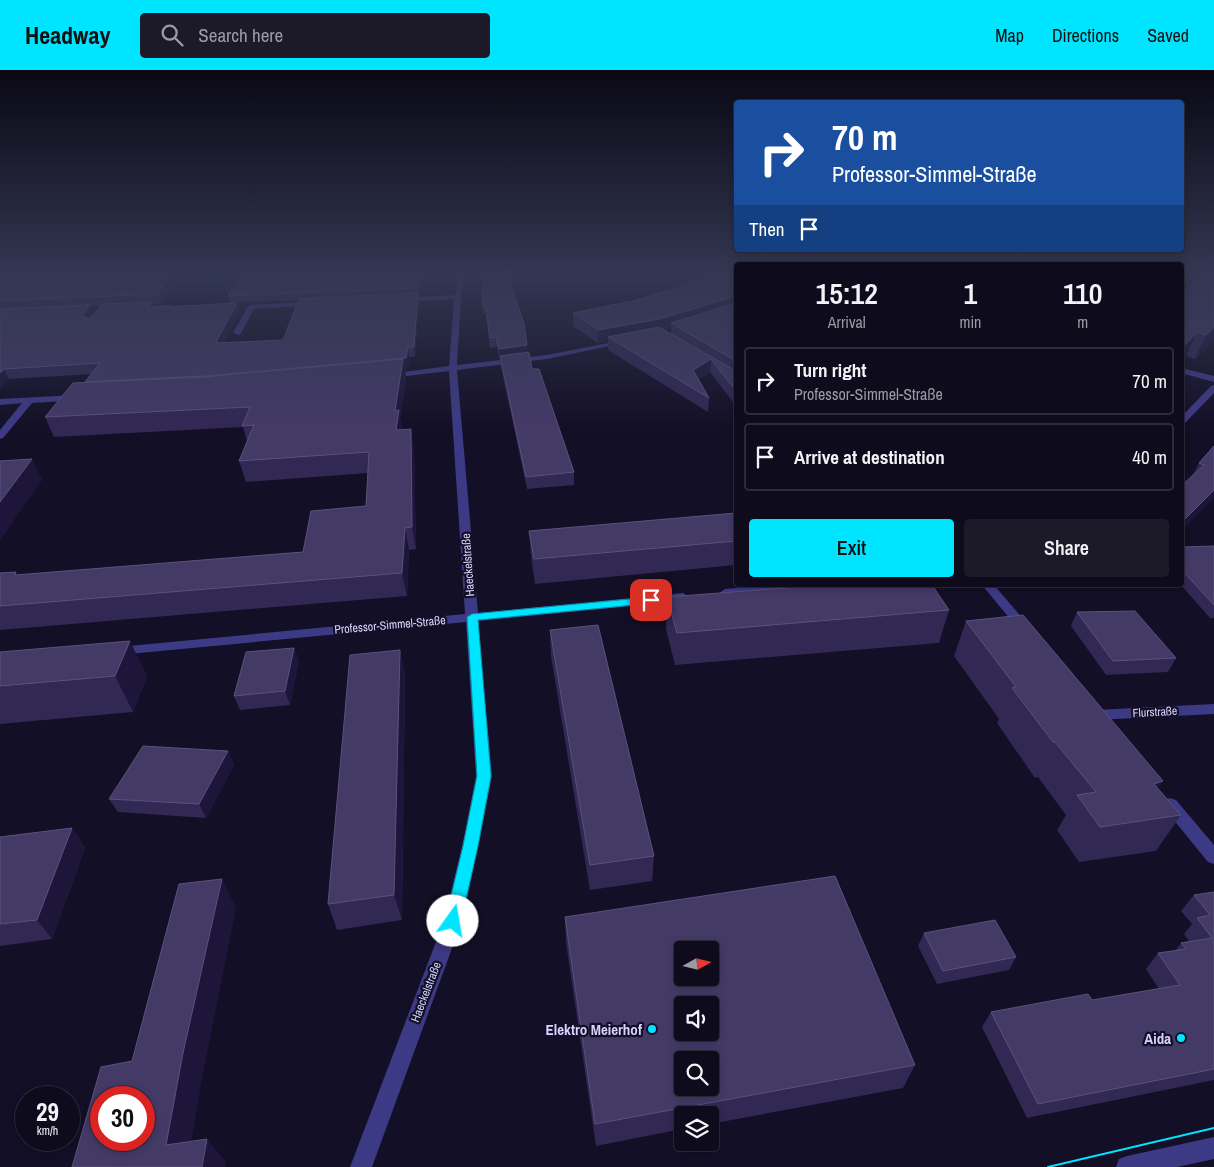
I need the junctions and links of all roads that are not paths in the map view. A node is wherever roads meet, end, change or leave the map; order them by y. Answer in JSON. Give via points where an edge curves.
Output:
{"nodes":[{"id":1,"x":242,"y":325,"type":"edge"},
{"id":2,"x":456,"y":325,"type":"edge"},
{"id":3,"x":237,"y":333,"type":"dead end"},
{"id":4,"x":632,"y":340,"type":"edge"},
{"id":5,"x":453,"y":369,"type":"junction"},
{"id":6,"x":1184,"y":371,"type":"edge"},
{"id":7,"x":375,"y":377,"type":"edge"},
{"id":8,"x":1214,"y":378,"type":"edge"},
{"id":9,"x":1214,"y":388,"type":"edge"},
{"id":10,"x":90,"y":397,"type":"edge"},
{"id":11,"x":30,"y":400,"type":"junction"},
{"id":12,"x":0,"y":402,"type":"edge"},
{"id":13,"x":1184,"y":419,"type":"edge"},
{"id":14,"x":0,"y":436,"type":"edge"},
{"id":15,"x":789,"y":587,"type":"edge"},
{"id":16,"x":990,"y":587,"type":"edge"},
{"id":17,"x":472,"y":617,"type":"junction"},
{"id":18,"x":1032,"y":639,"type":"edge"},
{"id":19,"x":108,"y":652,"type":"edge"},
{"id":20,"x":1214,"y":709,"type":"edge"},
{"id":21,"x":1108,"y":730,"type":"edge"},
{"id":22,"x":1158,"y":790,"type":"edge"},
{"id":23,"x":1214,"y":857,"type":"edge"},
{"id":24,"x":1214,"y":1148,"type":"edge"},
{"id":25,"x":361,"y":1167,"type":"edge"},
{"id":26,"x":1127,"y":1167,"type":"edge"}],
"edges":[{"from":1,"to":3,"type":"street"},
{"from":2,"to":5,"type":"street","name":"Haeckelstraße"},
{"from":4,"to":5,"type":"street","via":[[547,357]]},
{"from":5,"to":7,"type":"street"},
{"from":5,"to":17,"type":"street","name":"Haeckelstraße"},
{"from":6,"to":8,"type":"street"},
{"from":9,"to":13,"type":"street"},
{"from":10,"to":11,"type":"street"},
{"from":11,"to":12,"type":"street"},
{"from":11,"to":14,"type":"street"},
{"from":15,"to":17,"type":"street","name":"Professor-Simmel-Straße"},
{"from":16,"to":18,"type":"street"},
{"from":17,"to":19,"type":"street","name":"Professor-Simmel-Straße"},
{"from":17,"to":25,"type":"street","name":"Haeckelstraße","via":[[484,776],[470,846],[453,921]]},
{"from":20,"to":21,"type":"street","name":"Flurstraße","via":[[1093,712]]},
{"from":22,"to":23,"type":"street"},
{"from":24,"to":26,"type":"street"}]}
